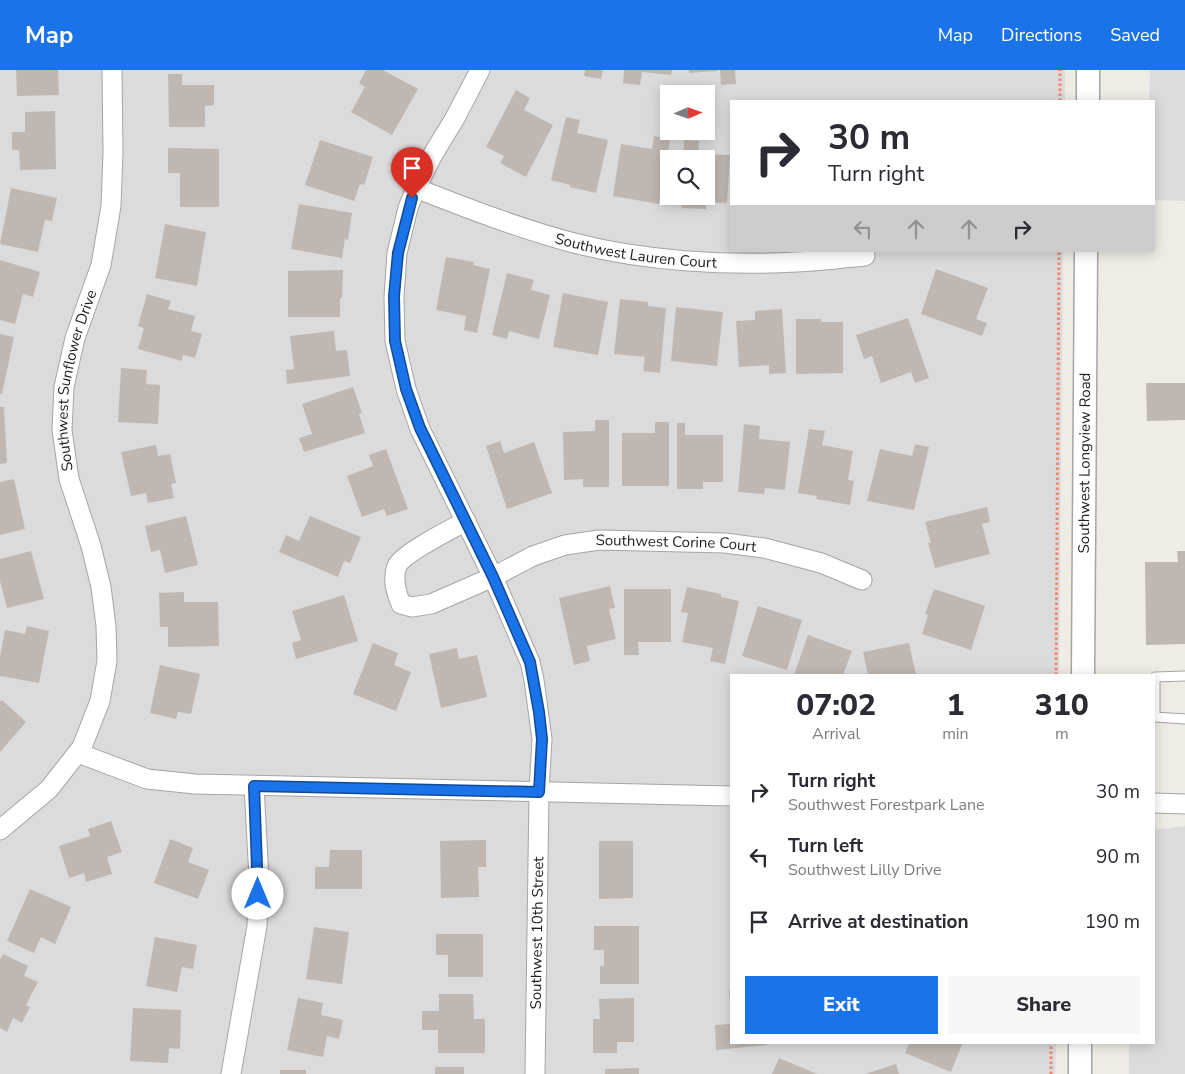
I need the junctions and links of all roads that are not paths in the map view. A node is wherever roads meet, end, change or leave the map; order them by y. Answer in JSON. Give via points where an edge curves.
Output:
{"nodes":[{"id":1,"x":112,"y":70,"type":"edge"},
{"id":2,"x":480,"y":70,"type":"edge"},
{"id":3,"x":1088,"y":70,"type":"edge"},
{"id":4,"x":1088,"y":100,"type":"edge"},
{"id":5,"x":416,"y":188,"type":"junction"},
{"id":6,"x":1086,"y":252,"type":"edge"},
{"id":7,"x":865,"y":256,"type":"dead end"},
{"id":8,"x":466,"y":521,"type":"junction"},
{"id":9,"x":493,"y":577,"type":"junction"},
{"id":10,"x":862,"y":580,"type":"dead end"},
{"id":11,"x":1082,"y":674,"type":"edge"},
{"id":12,"x":1185,"y":676,"type":"edge"},
{"id":13,"x":1185,"y":719,"type":"edge"},
{"id":14,"x":78,"y":752,"type":"junction"},
{"id":15,"x":254,"y":786,"type":"junction"},
{"id":16,"x":539,"y":792,"type":"junction"},
{"id":17,"x":730,"y":796,"type":"edge"},
{"id":18,"x":1155,"y":803,"type":"edge"},
{"id":19,"x":1185,"y":804,"type":"edge"},
{"id":20,"x":0,"y":830,"type":"edge"},
{"id":21,"x":1080,"y":1044,"type":"edge"},
{"id":22,"x":231,"y":1074,"type":"edge"},
{"id":23,"x":536,"y":1074,"type":"edge"},
{"id":24,"x":1080,"y":1074,"type":"edge"}],
"edges":[{"from":1,"to":14,"type":"street","name":"Southwest Sunflower Drive","via":[[112,206],[101,265],[75,338],[64,396],[62,430],[69,479],[91,546],[106,626],[107,661],[100,700]]},
{"from":2,"to":5,"type":"street","name":"Southwest 10th Street"},
{"from":3,"to":4,"type":"street"},
{"from":5,"to":7,"type":"street","name":"Southwest Lauren Court","via":[[525,230],[618,252],[745,264]]},
{"from":5,"to":8,"type":"street","name":"Southwest 10th Street","via":[[398,253],[394,296],[395,341],[406,389],[420,428]]},
{"from":6,"to":11,"type":"street","name":"Southwest Longview Road"},
{"from":8,"to":9,"type":"street","name":"Southwest 10th Street"},
{"from":8,"to":9,"type":"street","name":"Southwest Corine Court","via":[[406,556],[398,565],[395,581],[401,604],[412,607],[430,604]]},
{"from":9,"to":10,"type":"street","name":"Southwest Corine Court","via":[[533,556],[565,545],[600,540],[725,543],[764,548],[821,563]]},
{"from":9,"to":16,"type":"street","name":"Southwest 10th Street","via":[[530,662],[534,680],[542,739]]},
{"from":12,"to":13,"type":"lane","via":[[1156,677],[1155,709],[1155,717]]},
{"from":14,"to":15,"type":"street","via":[[147,779]]},
{"from":14,"to":20,"type":"street","name":"Southwest Sunflower Drive","via":[[50,789]]},
{"from":15,"to":16,"type":"street"},
{"from":15,"to":22,"type":"street","via":[[259,878],[257,926]]},
{"from":16,"to":17,"type":"street"},
{"from":16,"to":23,"type":"street","name":"Southwest 10th Street"},
{"from":18,"to":19,"type":"street"},
{"from":21,"to":24,"type":"street"}]}
